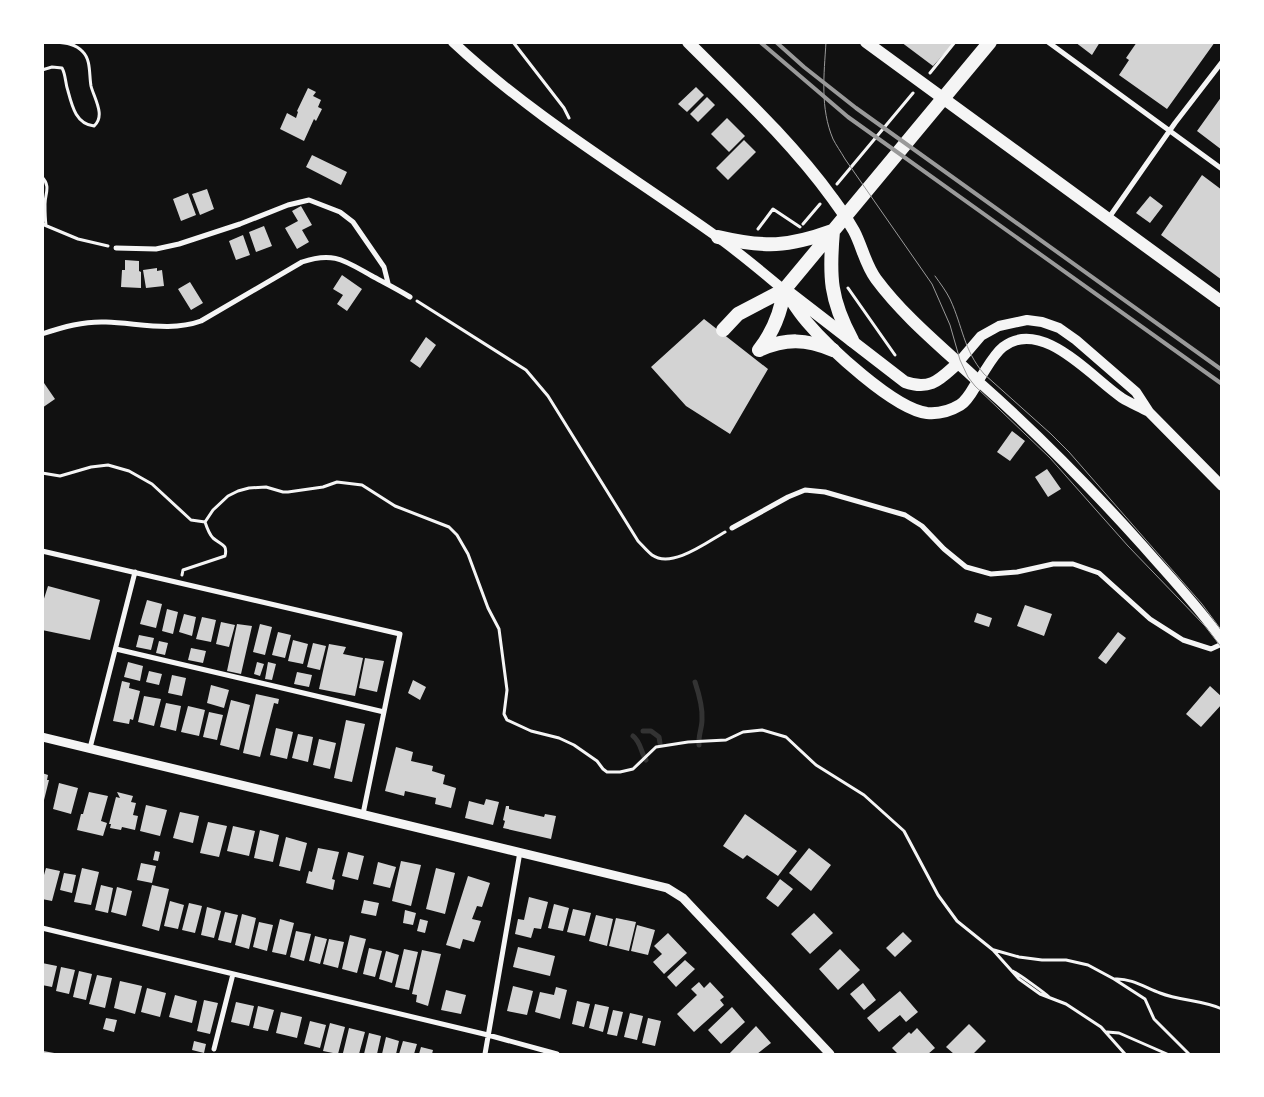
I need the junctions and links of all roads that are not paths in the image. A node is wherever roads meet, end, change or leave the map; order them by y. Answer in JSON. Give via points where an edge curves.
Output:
{"nodes":[{"id":1,"x":453,"y":42,"type":"edge"},
{"id":2,"x":688,"y":42,"type":"edge"},
{"id":3,"x":990,"y":42,"type":"edge"},
{"id":4,"x":1048,"y":42,"type":"edge"},
{"id":5,"x":866,"y":43,"type":"edge"},
{"id":6,"x":1222,"y":62,"type":"edge"},
{"id":7,"x":1170,"y":132,"type":"junction"},
{"id":8,"x":1222,"y":169,"type":"edge"},
{"id":9,"x":1108,"y":219,"type":"junction"},
{"id":10,"x":833,"y":230,"type":"junction"},
{"id":11,"x":718,"y":237,"type":"junction"},
{"id":12,"x":116,"y":248,"type":"road end"},
{"id":13,"x":388,"y":283,"type":"junction"},
{"id":14,"x":784,"y":290,"type":"junction"},
{"id":15,"x":410,"y":297,"type":"road end"},
{"id":16,"x":1222,"y":302,"type":"edge"},
{"id":17,"x":723,"y":330,"type":"dead end"},
{"id":18,"x":42,"y":334,"type":"edge"},
{"id":19,"x":852,"y":340,"type":"junction"},
{"id":20,"x":833,"y":350,"type":"junction"},
{"id":21,"x":958,"y":362,"type":"junction"},
{"id":22,"x":978,"y":381,"type":"junction"},
{"id":23,"x":1149,"y":412,"type":"junction"},
{"id":24,"x":1222,"y":486,"type":"edge"},
{"id":25,"x":732,"y":528,"type":"road end"},
{"id":26,"x":42,"y":551,"type":"edge"},
{"id":27,"x":135,"y":572,"type":"junction"},
{"id":28,"x":1222,"y":640,"type":"edge"},
{"id":29,"x":1222,"y":644,"type":"edge"},
{"id":30,"x":116,"y":649,"type":"junction"},
{"id":31,"x":384,"y":712,"type":"junction"},
{"id":32,"x":42,"y":737,"type":"edge"},
{"id":33,"x":90,"y":748,"type":"junction"},
{"id":34,"x":363,"y":814,"type":"junction"},
{"id":35,"x":520,"y":852,"type":"junction"},
{"id":36,"x":42,"y":928,"type":"edge"},
{"id":37,"x":233,"y":974,"type":"junction"},
{"id":38,"x":488,"y":1035,"type":"junction"},
{"id":39,"x":214,"y":1049,"type":"dead end"},
{"id":40,"x":484,"y":1054,"type":"edge"},
{"id":41,"x":557,"y":1054,"type":"edge"},
{"id":42,"x":830,"y":1054,"type":"edge"}],
"edges":[{"from":1,"to":11,"type":"main road","via":[[567,133]]},
{"from":2,"to":21,"type":"main road","via":[[780,134],[834,200],[876,278],[919,327]]},
{"from":3,"to":10,"type":"highway"},
{"from":4,"to":7,"type":"street"},
{"from":5,"to":9,"type":"main road"},
{"from":6,"to":7,"type":"street"},
{"from":7,"to":8,"type":"street"},
{"from":7,"to":9,"type":"street"},
{"from":9,"to":16,"type":"main road"},
{"from":10,"to":11,"type":"highway","via":[[784,244],[759,244]]},
{"from":10,"to":14,"type":"highway"},
{"from":10,"to":19,"type":"highway","via":[[831,256],[838,284],[835,304]]},
{"from":11,"to":14,"type":"main road"},
{"from":12,"to":13,"type":"street","via":[[156,249],[179,244],[309,200],[340,212],[353,222],[384,267]]},
{"from":13,"to":15,"type":"street"},
{"from":13,"to":18,"type":"street","via":[[339,258],[315,257],[190,326],[105,322],[68,326]]},
{"from":14,"to":17,"type":"highway","via":[[738,314]]},
{"from":14,"to":19,"type":"main road"},
{"from":14,"to":20,"type":"main road","via":[[805,320]]},
{"from":14,"to":20,"type":"highway","via":[[778,319],[756,353],[770,345],[799,341],[815,342]]},
{"from":19,"to":21,"type":"main road","via":[[905,382],[916,385],[935,382]]},
{"from":20,"to":22,"type":"main road","via":[[896,399],[925,413],[959,406]]},
{"from":21,"to":22,"type":"main road"},
{"from":21,"to":23,"type":"main road","via":[[981,336],[993,329],[1027,320],[1050,324],[1070,334],[1136,392]]},
{"from":22,"to":23,"type":"main road","via":[[1009,344],[1021,340],[1042,341],[1070,356],[1122,398]]},
{"from":22,"to":28,"type":"main road","via":[[1060,456],[1107,505],[1199,609]]},
{"from":23,"to":24,"type":"main road"},
{"from":25,"to":29,"type":"street","via":[[805,490],[825,492],[904,515],[922,526],[966,567],[991,574],[1073,564],[1099,573],[1150,619],[1183,640],[1211,649]]},
{"from":26,"to":27,"type":"street"},
{"from":27,"to":30,"type":"street"},
{"from":27,"to":31,"type":"street","via":[[400,634]]},
{"from":30,"to":31,"type":"street"},
{"from":30,"to":33,"type":"street"},
{"from":31,"to":34,"type":"street"},
{"from":32,"to":33,"type":"street"},
{"from":33,"to":34,"type":"street"},
{"from":34,"to":35,"type":"street"},
{"from":35,"to":38,"type":"street"},
{"from":35,"to":42,"type":"street","via":[[666,888],[683,898]]},
{"from":36,"to":37,"type":"street"},
{"from":37,"to":38,"type":"street"},
{"from":37,"to":39,"type":"street"},
{"from":38,"to":40,"type":"street"},
{"from":38,"to":41,"type":"street"}]}
